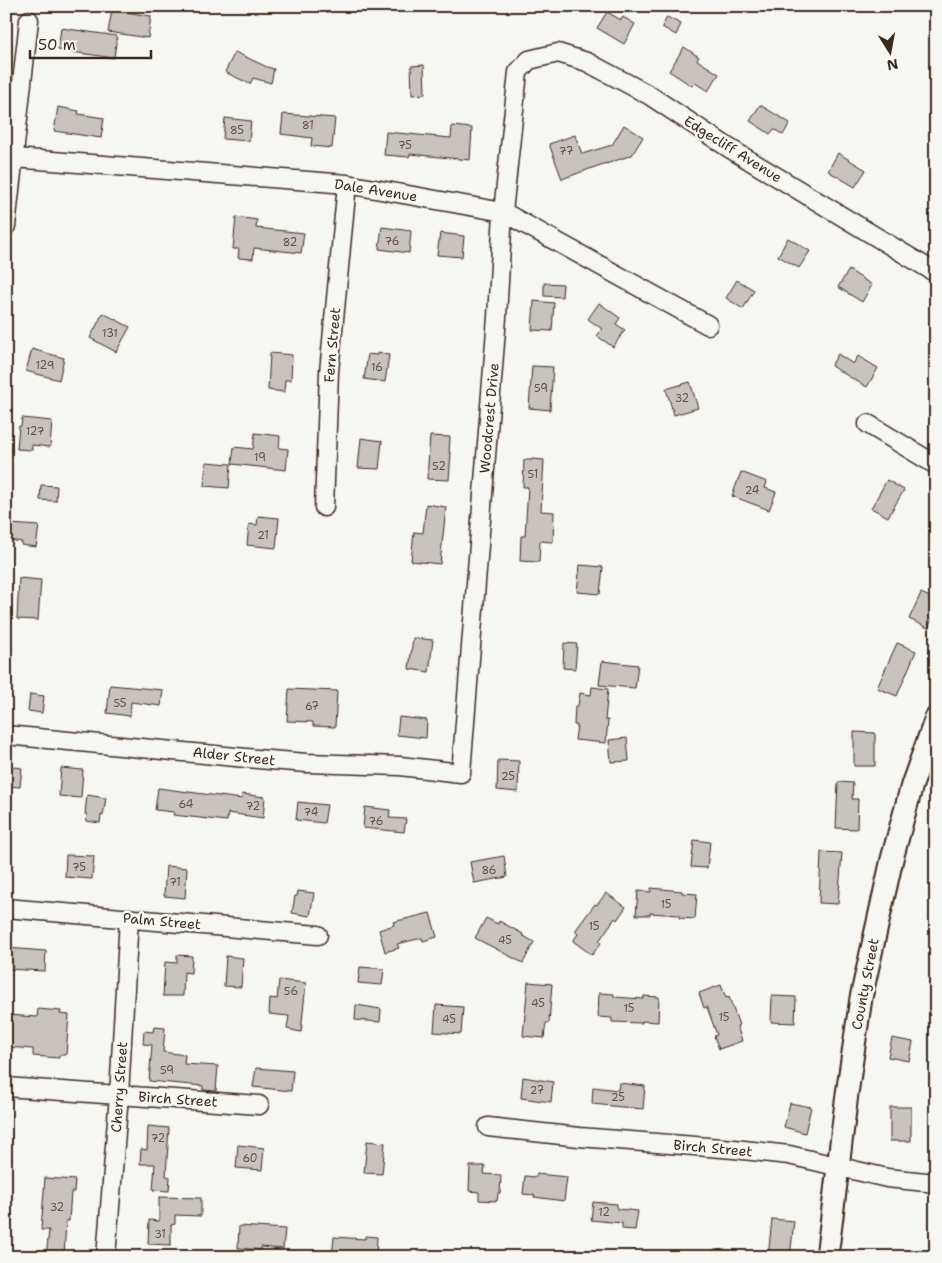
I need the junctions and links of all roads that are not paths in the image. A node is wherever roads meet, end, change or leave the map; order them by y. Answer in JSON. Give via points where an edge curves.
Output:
{"nodes":[{"id":1,"x":29,"y":20,"type":"dead end"},
{"id":2,"x":524,"y":64,"type":"joint"},
{"id":3,"x":14,"y":158,"type":"junction"},
{"id":4,"x":347,"y":184,"type":"junction"},
{"id":5,"x":503,"y":212,"type":"junction"},
{"id":6,"x":6,"y":226,"type":"edge"},
{"id":7,"x":936,"y":272,"type":"edge"},
{"id":8,"x":708,"y":325,"type":"dead end"},
{"id":9,"x":868,"y":424,"type":"dead end"},
{"id":10,"x":936,"y":465,"type":"edge"},
{"id":11,"x":324,"y":507,"type":"dead end"},
{"id":12,"x":936,"y":718,"type":"edge"},
{"id":13,"x":6,"y":735,"type":"edge"},
{"id":14,"x":462,"y":773,"type":"joint"},
{"id":15,"x":6,"y":908,"type":"edge"},
{"id":16,"x":129,"y":918,"type":"junction"},
{"id":17,"x":318,"y":935,"type":"dead end"},
{"id":18,"x":6,"y":1087,"type":"edge"},
{"id":19,"x":118,"y":1095,"type":"junction"},
{"id":20,"x":259,"y":1105,"type":"dead end"},
{"id":21,"x":488,"y":1127,"type":"dead end"},
{"id":22,"x":838,"y":1168,"type":"junction"},
{"id":23,"x":936,"y":1183,"type":"edge"},
{"id":24,"x":106,"y":1257,"type":"edge"},
{"id":25,"x":827,"y":1257,"type":"edge"}],
"edges":[{"from":1,"to":3,"type":"street"},
{"from":2,"to":5,"type":"street","name":"Woodcrest Drive","via":[[518,72]]},
{"from":2,"to":7,"type":"street","name":"Edgecliff Avenue","via":[[528,60],[558,53],[587,62],[649,95],[729,148]]},
{"from":3,"to":4,"type":"street","name":"Dale Avenue"},
{"from":3,"to":6,"type":"street"},
{"from":4,"to":5,"type":"street","name":"Dale Avenue"},
{"from":4,"to":11,"type":"street","name":"Fern Street","via":[[329,372]]},
{"from":5,"to":8,"type":"street","name":"Dale Avenue"},
{"from":5,"to":14,"type":"street","name":"Woodcrest Drive"},
{"from":9,"to":10,"type":"street"},
{"from":12,"to":22,"type":"main road","name":"County Street","via":[[912,785],[876,925],[860,1005]]},
{"from":13,"to":14,"type":"street","name":"Alder Street","via":[[246,758],[400,766]]},
{"from":15,"to":16,"type":"street","name":"Palm Street"},
{"from":16,"to":17,"type":"street","name":"Palm Street"},
{"from":16,"to":19,"type":"street","name":"Cherry Street"},
{"from":18,"to":19,"type":"street","name":"Birch Street"},
{"from":19,"to":20,"type":"street","name":"Birch Street"},
{"from":19,"to":24,"type":"street","name":"Cherry Street"},
{"from":21,"to":22,"type":"street","name":"Birch Street","via":[[789,1155]]},
{"from":22,"to":23,"type":"street","name":"Birch Street"},
{"from":22,"to":25,"type":"main road","name":"County Street"}]}
